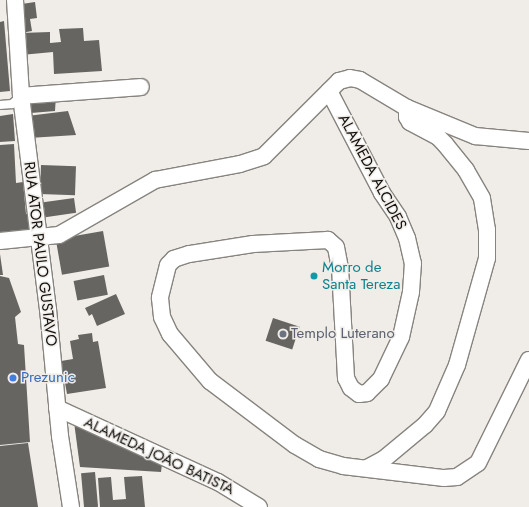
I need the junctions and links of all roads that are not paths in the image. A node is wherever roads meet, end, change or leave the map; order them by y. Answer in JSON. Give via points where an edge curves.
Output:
{"nodes":[{"id":1,"x":14,"y":0,"type":"edge"},
{"id":2,"x":141,"y":87,"type":"dead end"},
{"id":3,"x":328,"y":91,"type":"junction"},
{"id":4,"x":21,"y":96,"type":"junction"},
{"id":5,"x":0,"y":105,"type":"edge"},
{"id":6,"x":407,"y":108,"type":"junction"},
{"id":7,"x":529,"y":141,"type":"edge"},
{"id":8,"x":38,"y":238,"type":"junction"},
{"id":9,"x":0,"y":241,"type":"edge"},
{"id":10,"x":529,"y":360,"type":"edge"},
{"id":11,"x":57,"y":408,"type":"junction"},
{"id":12,"x":367,"y":468,"type":"junction"},
{"id":13,"x":71,"y":507,"type":"edge"},
{"id":14,"x":260,"y":507,"type":"edge"}],
"edges":[{"from":1,"to":4,"type":"street","name":"RUA ATOR PAULO GUSTAVO"},
{"from":2,"to":4,"type":"street"},
{"from":3,"to":6,"type":"street","via":[[339,81],[350,78],[360,80]]},
{"from":3,"to":8,"type":"street","via":[[301,122],[264,156],[240,164],[155,180],[72,229],[59,235]]},
{"from":3,"to":12,"type":"street","name":"ALAMEDA ALCIDES","via":[[382,193],[398,217],[407,238],[413,263],[411,292],[401,337],[381,379],[367,393],[359,394],[351,388],[346,378],[340,268],[336,247],[328,240],[253,244],[189,254],[170,261],[163,282],[162,317],[170,334],[210,381],[295,445],[333,464]]},
{"from":4,"to":5,"type":"lane","via":[[12,104]]},
{"from":4,"to":8,"type":"street","name":"RUA ATOR PAULO GUSTAVO"},
{"from":6,"to":7,"type":"street","via":[[475,136]]},
{"from":6,"to":12,"type":"street","via":[[410,122],[438,137],[445,144],[466,170],[482,198],[488,230],[487,258],[457,365],[437,411],[425,425],[390,454]]},
{"from":8,"to":9,"type":"street"},
{"from":8,"to":11,"type":"street","name":"RUA ATOR PAULO GUSTAVO","via":[[48,309]]},
{"from":10,"to":12,"type":"street","via":[[478,463],[467,471],[444,478]]},
{"from":11,"to":13,"type":"street","name":"RUA ATOR PAULO GUSTAVO"},
{"from":11,"to":14,"type":"street","name":"ALAMEDA JOÃO BATISTA","via":[[218,482]]}]}
